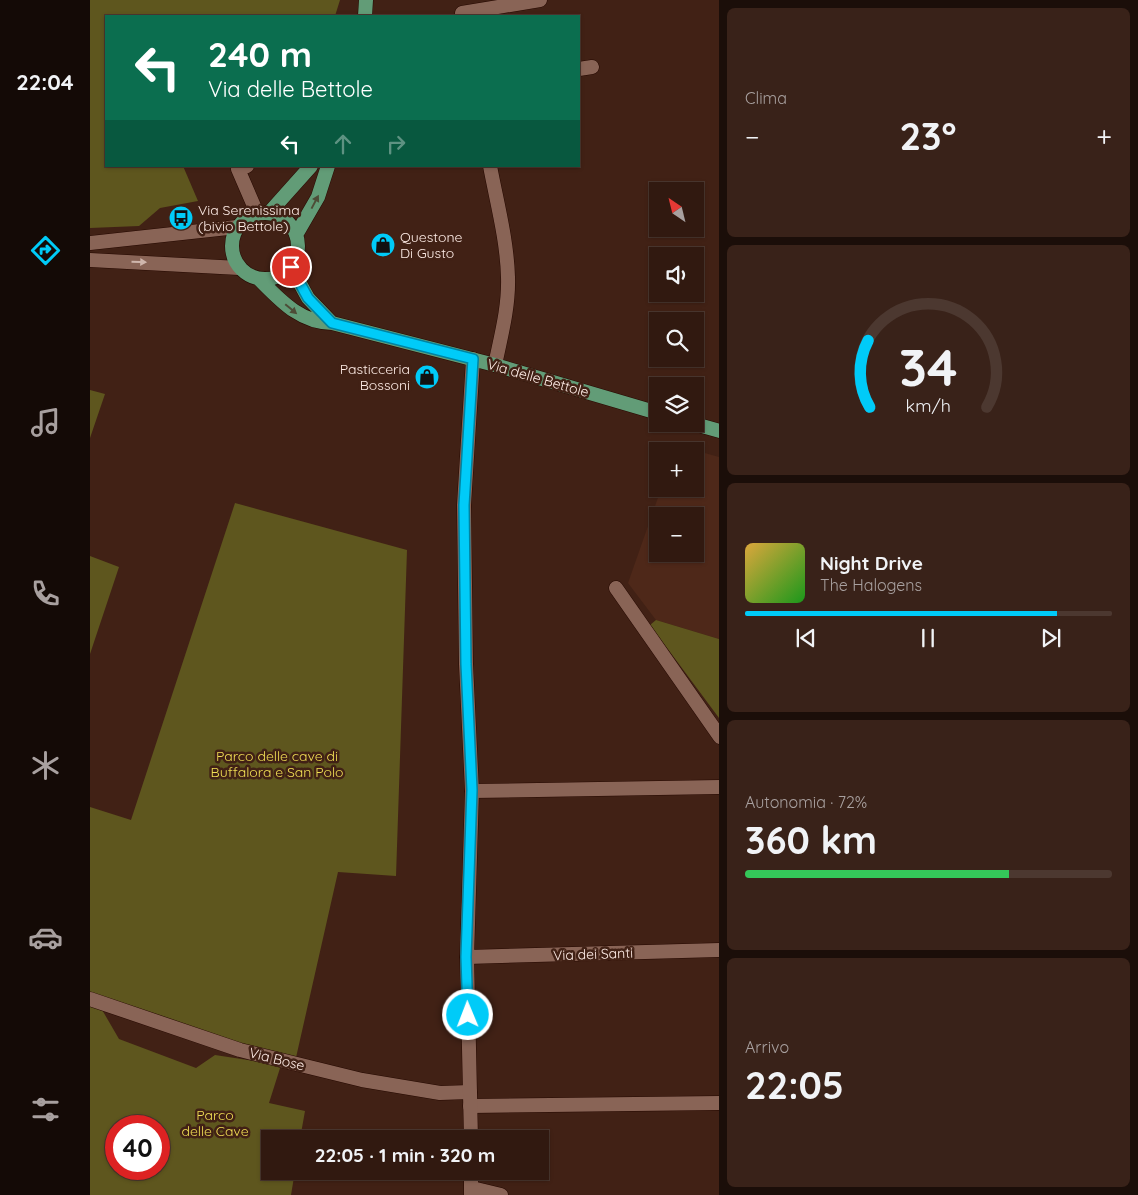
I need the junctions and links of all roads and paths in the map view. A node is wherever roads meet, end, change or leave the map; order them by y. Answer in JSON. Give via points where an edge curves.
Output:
{"nodes":[{"id":1,"x":366,"y":0,"type":"edge"},
{"id":2,"x":540,"y":0,"type":"edge"},
{"id":3,"x":461,"y":10,"type":"edge"},
{"id":4,"x":364,"y":15,"type":"edge"},
{"id":5,"x":245,"y":167,"type":"edge"},
{"id":6,"x":310,"y":167,"type":"edge"},
{"id":7,"x":328,"y":167,"type":"edge"},
{"id":8,"x":490,"y":167,"type":"edge"},
{"id":9,"x":263,"y":213,"type":"junction"},
{"id":10,"x":237,"y":227,"type":"junction"},
{"id":11,"x":296,"y":235,"type":"junction"},
{"id":12,"x":90,"y":242,"type":"edge"},
{"id":13,"x":90,"y":260,"type":"edge"},
{"id":14,"x":291,"y":267,"type":"junction"},
{"id":15,"x":239,"y":268,"type":"junction"},
{"id":16,"x":259,"y":279,"type":"junction"},
{"id":17,"x":332,"y":323,"type":"junction"},
{"id":18,"x":473,"y":359,"type":"junction"},
{"id":19,"x":495,"y":365,"type":"junction"},
{"id":20,"x":649,"y":410,"type":"edge"},
{"id":21,"x":704,"y":427,"type":"edge"},
{"id":22,"x":719,"y":431,"type":"edge"},
{"id":23,"x":616,"y":588,"type":"dead end"},
{"id":24,"x":719,"y":737,"type":"edge"},
{"id":25,"x":719,"y":787,"type":"edge"},
{"id":26,"x":472,"y":790,"type":"junction"},
{"id":27,"x":719,"y":950,"type":"edge"},
{"id":28,"x":466,"y":957,"type":"junction"},
{"id":29,"x":90,"y":999,"type":"edge"},
{"id":30,"x":470,"y":1099,"type":"junction"},
{"id":31,"x":719,"y":1103,"type":"edge"},
{"id":32,"x":471,"y":1130,"type":"edge"},
{"id":33,"x":471,"y":1192,"type":"edge"},
{"id":34,"x":501,"y":1195,"type":"edge"}],
"edges":[{"from":1,"to":4,"type":"main road"},
{"from":2,"to":3,"type":"street"},
{"from":5,"to":9,"type":"street","via":[[238,170]]},
{"from":6,"to":9,"type":"main road"},
{"from":11,"to":7,"type":"main road","one_way":true,"via":[[318,197]]},
{"from":8,"to":19,"type":"street","via":[[504,233],[508,277],[505,318]]},
{"from":9,"to":10,"type":"main road","via":[[246,218]]},
{"from":9,"to":11,"type":"main road","via":[[286,220]]},
{"from":10,"to":12,"type":"street"},
{"from":10,"to":15,"type":"main road","via":[[231,248]]},
{"from":11,"to":14,"type":"main road","via":[[298,246]]},
{"from":13,"to":15,"type":"street","one_way":true},
{"from":14,"to":16,"type":"main road","via":[[281,275]]},
{"from":14,"to":17,"type":"main road","via":[[308,298]]},
{"from":15,"to":16,"type":"main road"},
{"from":16,"to":17,"type":"main road","name":"Via delle Bettole","one_way":true,"via":[[296,314],[307,320]]},
{"from":17,"to":18,"type":"main road","name":"Via delle Bettole"},
{"from":18,"to":19,"type":"main road","name":"Via delle Bettole"},
{"from":18,"to":26,"type":"street","via":[[464,505]]},
{"from":19,"to":20,"type":"main road","name":"Via delle Bettole"},
{"from":21,"to":22,"type":"main road"},
{"from":23,"to":24,"type":"street"},
{"from":25,"to":26,"type":"street"},
{"from":26,"to":28,"type":"street"},
{"from":27,"to":28,"type":"street","name":"Via dei Santi"},
{"from":28,"to":30,"type":"street"},
{"from":29,"to":30,"type":"street","name":"Via Bose","via":[[250,1052],[362,1080]]},
{"from":30,"to":31,"type":"street"},
{"from":30,"to":32,"type":"street"},
{"from":33,"to":34,"type":"street"}]}
